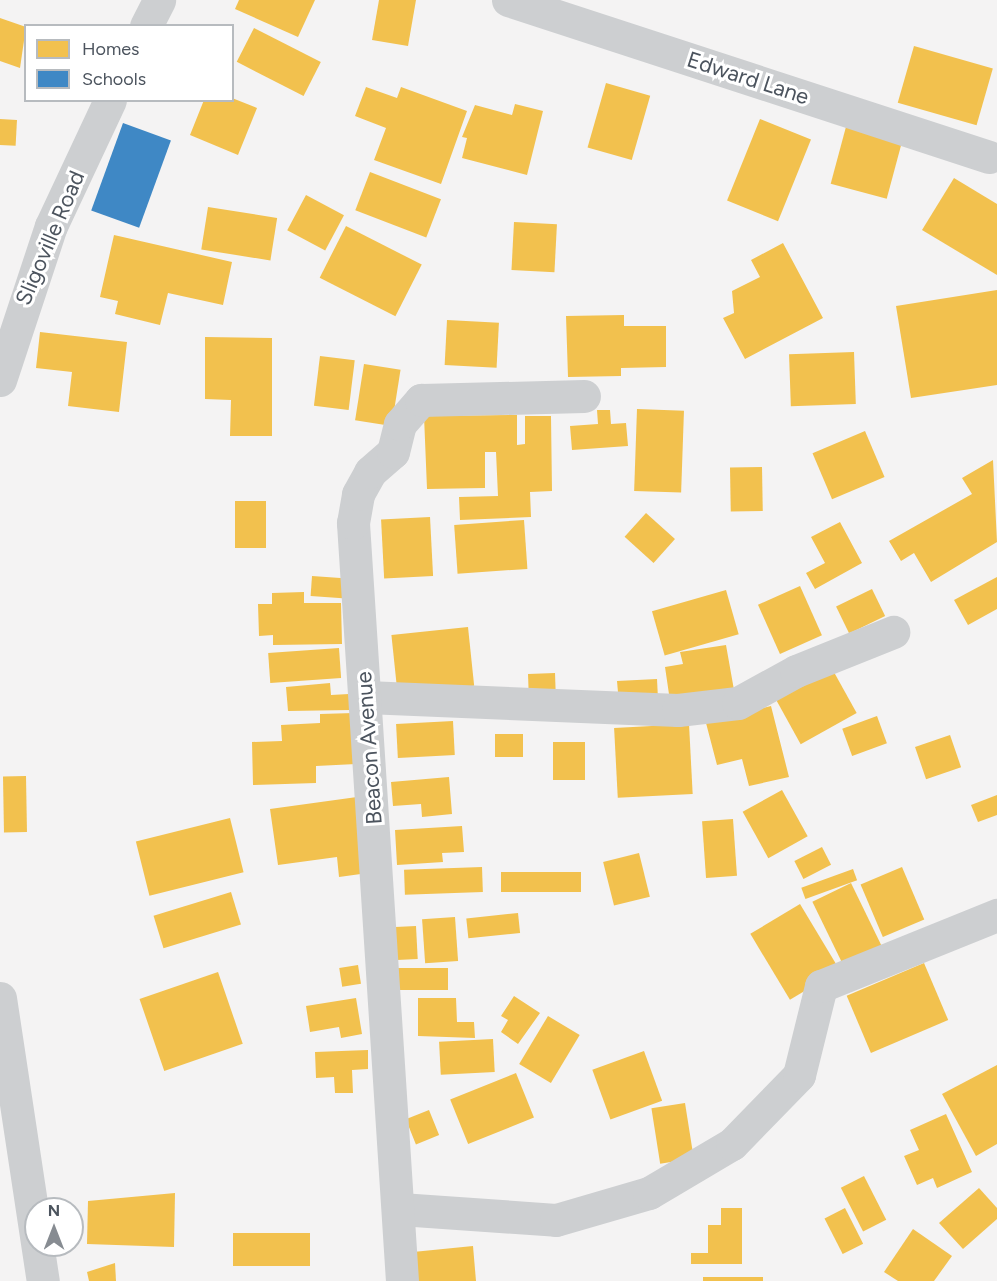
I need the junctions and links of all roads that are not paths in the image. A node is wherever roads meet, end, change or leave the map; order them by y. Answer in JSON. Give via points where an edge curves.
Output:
{"nodes":[{"id":1,"x":159,"y":0,"type":"edge"},
{"id":2,"x":508,"y":0,"type":"edge"},
{"id":3,"x":147,"y":24,"type":"edge"},
{"id":4,"x":109,"y":102,"type":"edge"},
{"id":5,"x":989,"y":157,"type":"dead end"},
{"id":6,"x":0,"y":380,"type":"edge"},
{"id":7,"x":584,"y":396,"type":"dead end"},
{"id":8,"x":893,"y":632,"type":"dead end"},
{"id":9,"x":366,"y":697,"type":"junction"},
{"id":10,"x":997,"y":915,"type":"edge"},
{"id":11,"x":0,"y":998,"type":"edge"},
{"id":12,"x":400,"y":1209,"type":"junction"},
{"id":13,"x":43,"y":1281,"type":"edge"},
{"id":14,"x":402,"y":1281,"type":"edge"}],
"edges":[{"from":1,"to":3,"type":"street"},
{"from":2,"to":5,"type":"street","name":"Edward Lane"},
{"from":4,"to":6,"type":"street","name":"Sligoville Road","via":[[51,226]]},
{"from":7,"to":9,"type":"street","name":"Beacon Avenue","via":[[421,400],[400,424],[393,452],[370,472],[358,494],[353,523]]},
{"from":8,"to":9,"type":"street","via":[[796,671],[738,703],[698,708]]},
{"from":9,"to":12,"type":"street","name":"Beacon Avenue"},
{"from":10,"to":12,"type":"street","via":[[820,986],[799,1075],[732,1144],[649,1193],[556,1220]]},
{"from":11,"to":13,"type":"street"},
{"from":12,"to":14,"type":"street","name":"Beacon Avenue"}]}
